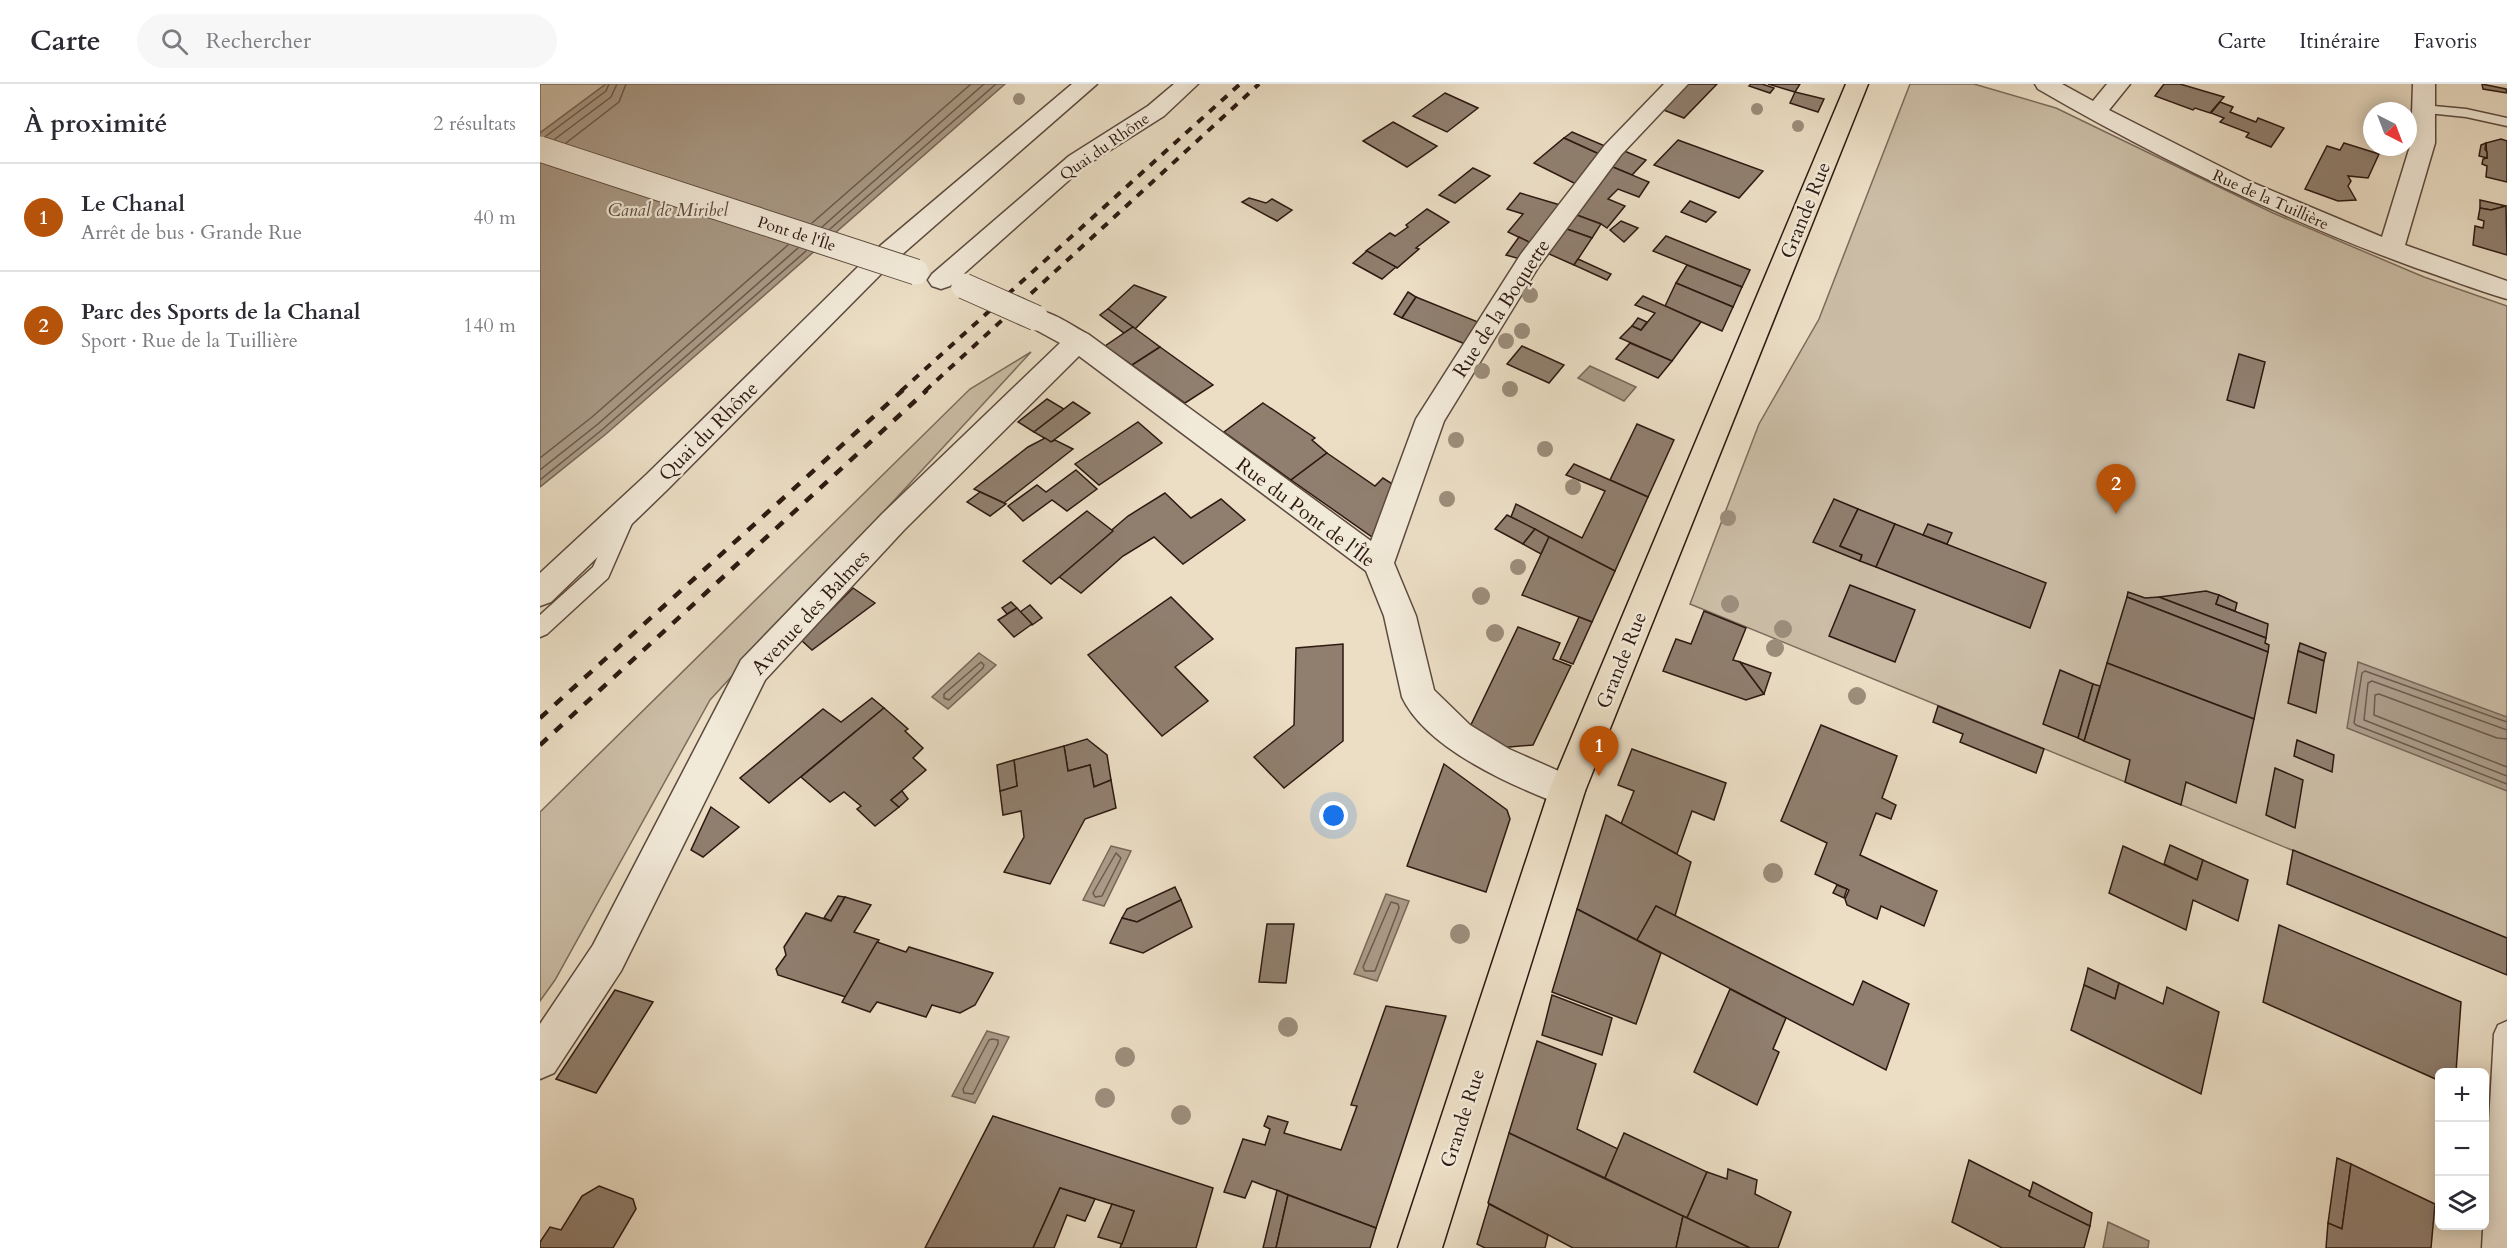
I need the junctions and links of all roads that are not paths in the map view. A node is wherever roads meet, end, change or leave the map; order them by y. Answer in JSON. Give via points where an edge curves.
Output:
{"nodes":[{"id":1,"x":1086,"y":84,"type":"edge"},
{"id":2,"x":1187,"y":84,"type":"edge"},
{"id":3,"x":1677,"y":84,"type":"edge"},
{"id":4,"x":1857,"y":84,"type":"edge"},
{"id":5,"x":2046,"y":84,"type":"edge"},
{"id":6,"x":2119,"y":84,"type":"edge"},
{"id":7,"x":2424,"y":84,"type":"edge"},
{"id":8,"x":2423,"y":109,"type":"junction"},
{"id":9,"x":2095,"y":112,"type":"junction"},
{"id":10,"x":2507,"y":122,"type":"edge"},
{"id":11,"x":540,"y":149,"type":"edge"},
{"id":12,"x":2391,"y":250,"type":"junction"},
{"id":13,"x":952,"y":283,"type":"junction"},
{"id":14,"x":2507,"y":290,"type":"edge"},
{"id":15,"x":1078,"y":341,"type":"junction"},
{"id":16,"x":627,"y":511,"type":"junction"},
{"id":17,"x":1378,"y":563,"type":"junction"},
{"id":18,"x":540,"y":593,"type":"edge"},
{"id":19,"x":540,"y":628,"type":"edge"},
{"id":20,"x":1567,"y":791,"type":"junction"},
{"id":21,"x":2507,"y":1034,"type":"edge"},
{"id":22,"x":540,"y":1059,"type":"edge"},
{"id":23,"x":1420,"y":1248,"type":"edge"},
{"id":24,"x":2496,"y":1248,"type":"edge"}],
"edges":[{"from":1,"to":16,"type":"street","name":"Quai du Rhône","via":[[881,260]]},
{"from":2,"to":13,"type":"street","name":"Quai du Rhône","via":[[1156,111],[1077,161]]},
{"from":3,"to":17,"type":"street","name":"Rue de la Boquette","via":[[1613,150],[1530,260],[1436,409]]},
{"from":4,"to":20,"type":"main road","name":"Grande Rue"},
{"from":5,"to":9,"type":"street","name":"Rue de la Tuillière"},
{"from":6,"to":9,"type":"street"},
{"from":7,"to":8,"type":"street"},
{"from":8,"to":10,"type":"lane"},
{"from":8,"to":12,"type":"street","via":[[2423,143]]},
{"from":9,"to":12,"type":"street","name":"Rue de la Tuillière","via":[[2214,174]]},
{"from":11,"to":13,"type":"street","name":"Pont de l'Île","bridge":true},
{"from":12,"to":14,"type":"street","name":"Rue de la Tuillière"},
{"from":13,"to":15,"type":"street","name":"Rue du Pont de l'Île","bridge":true,"via":[[1036,318]]},
{"from":15,"to":17,"type":"street","name":"Rue du Pont de l'Île"},
{"from":15,"to":22,"type":"street","name":"Avenue des Balmes","via":[[893,522],[753,670],[607,958]]},
{"from":16,"to":18,"type":"street","name":"Quai du Rhône"},
{"from":16,"to":19,"type":"lane","via":[[601,572]]},
{"from":17,"to":20,"type":"street","name":"Rue du Pont de l'Île","via":[[1400,616],[1419,697],[1458,736],[1497,760]]},
{"from":20,"to":23,"type":"main road","name":"Grande Rue"},
{"from":21,"to":24,"type":"lane"}]}
